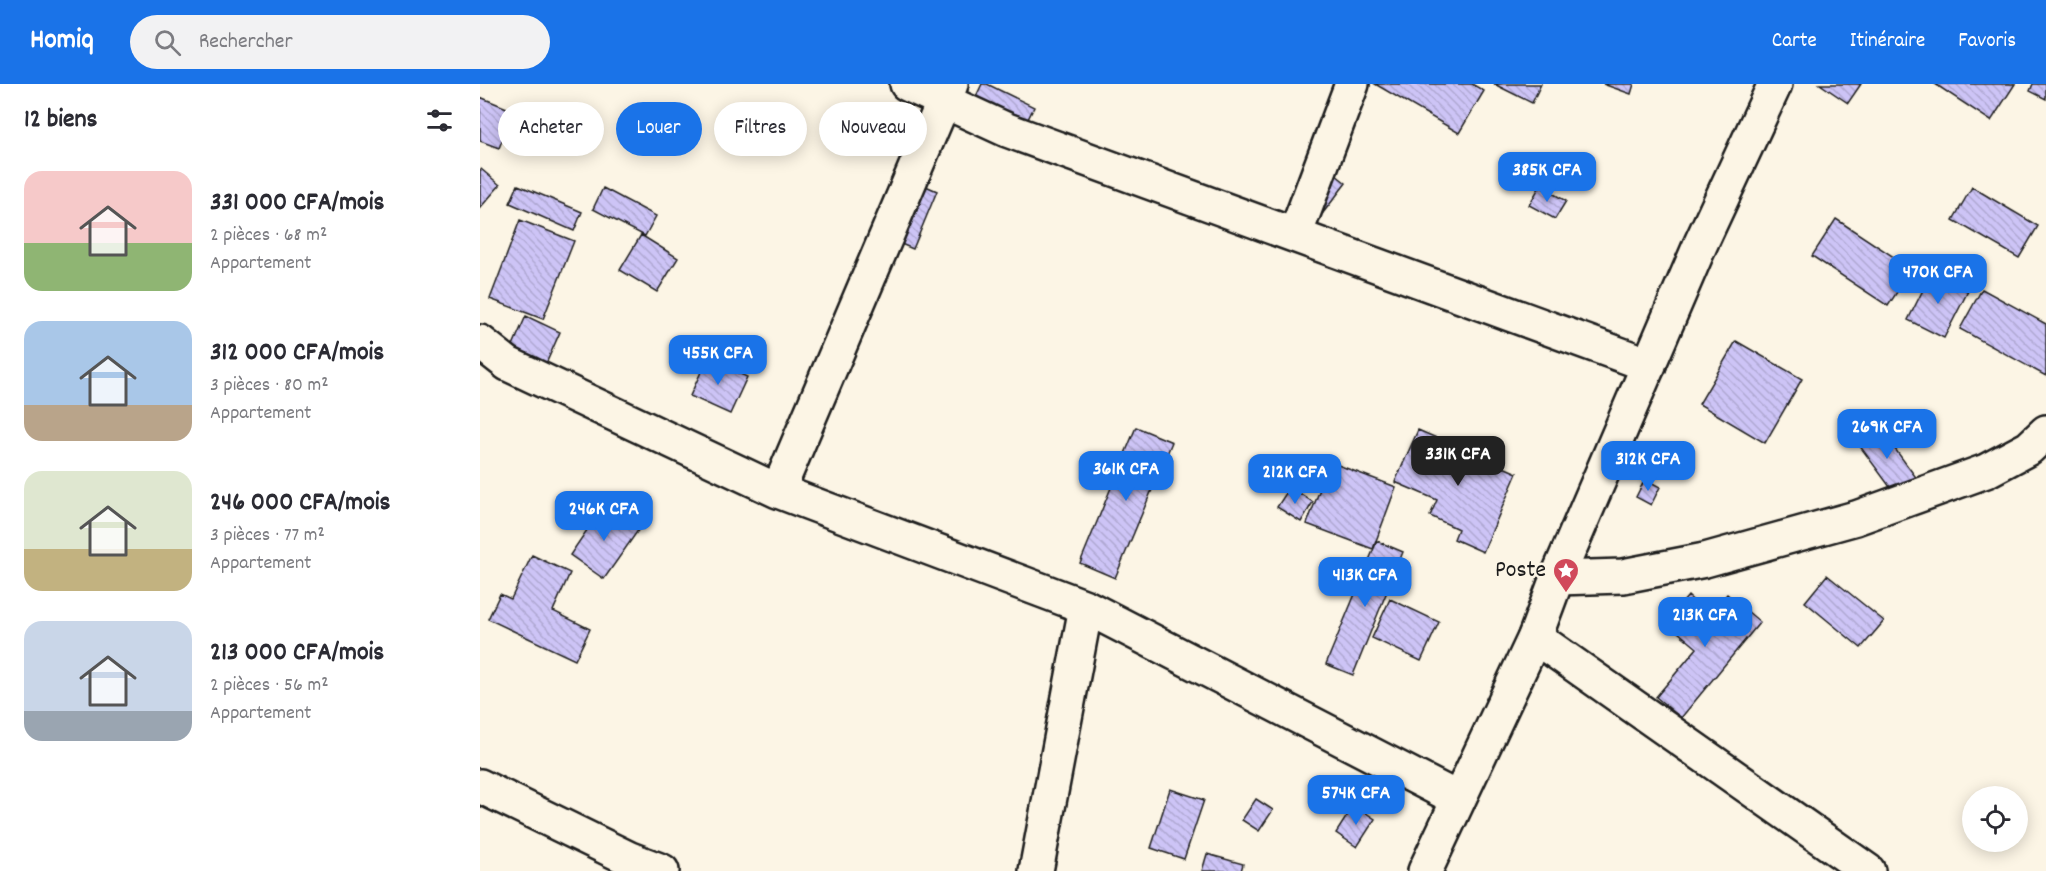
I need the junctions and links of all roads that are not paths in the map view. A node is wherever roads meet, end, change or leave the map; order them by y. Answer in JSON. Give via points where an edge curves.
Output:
{"nodes":[{"id":1,"x":907,"y":84,"type":"edge"},
{"id":2,"x":1352,"y":84,"type":"edge"},
{"id":3,"x":1775,"y":84,"type":"edge"},
{"id":4,"x":947,"y":93,"type":"edge"},
{"id":5,"x":1295,"y":235,"type":"junction"},
{"id":6,"x":480,"y":342,"type":"edge"},
{"id":7,"x":1649,"y":365,"type":"junction"},
{"id":8,"x":2046,"y":432,"type":"edge"},
{"id":9,"x":778,"y":491,"type":"junction"},
{"id":10,"x":1557,"y":578,"type":"junction"},
{"id":11,"x":1086,"y":607,"type":"junction"},
{"id":12,"x":1535,"y":637,"type":"junction"},
{"id":13,"x":480,"y":786,"type":"edge"},
{"id":14,"x":1458,"y":799,"type":"junction"},
{"id":15,"x":627,"y":865,"type":"edge"},
{"id":16,"x":662,"y":871,"type":"edge"},
{"id":17,"x":1036,"y":871,"type":"edge"},
{"id":18,"x":1425,"y":871,"type":"edge"},
{"id":19,"x":1868,"y":871,"type":"edge"}],
"edges":[{"from":1,"to":4,"type":"street"},
{"from":2,"to":5,"type":"street"},
{"from":3,"to":7,"type":"street"},
{"from":4,"to":5,"type":"street","via":[[1007,130]]},
{"from":4,"to":9,"type":"street"},
{"from":5,"to":7,"type":"street"},
{"from":6,"to":9,"type":"street","via":[[508,364]]},
{"from":7,"to":10,"type":"street"},
{"from":8,"to":10,"type":"street","via":[[2030,448],[1986,471],[1856,518],[1705,560],[1623,576]]},
{"from":9,"to":11,"type":"street"},
{"from":10,"to":12,"type":"street"},
{"from":11,"to":14,"type":"street"},
{"from":11,"to":17,"type":"street"},
{"from":12,"to":14,"type":"street"},
{"from":12,"to":19,"type":"street"},
{"from":13,"to":15,"type":"street"},
{"from":14,"to":18,"type":"street"},
{"from":15,"to":16,"type":"street"}]}
